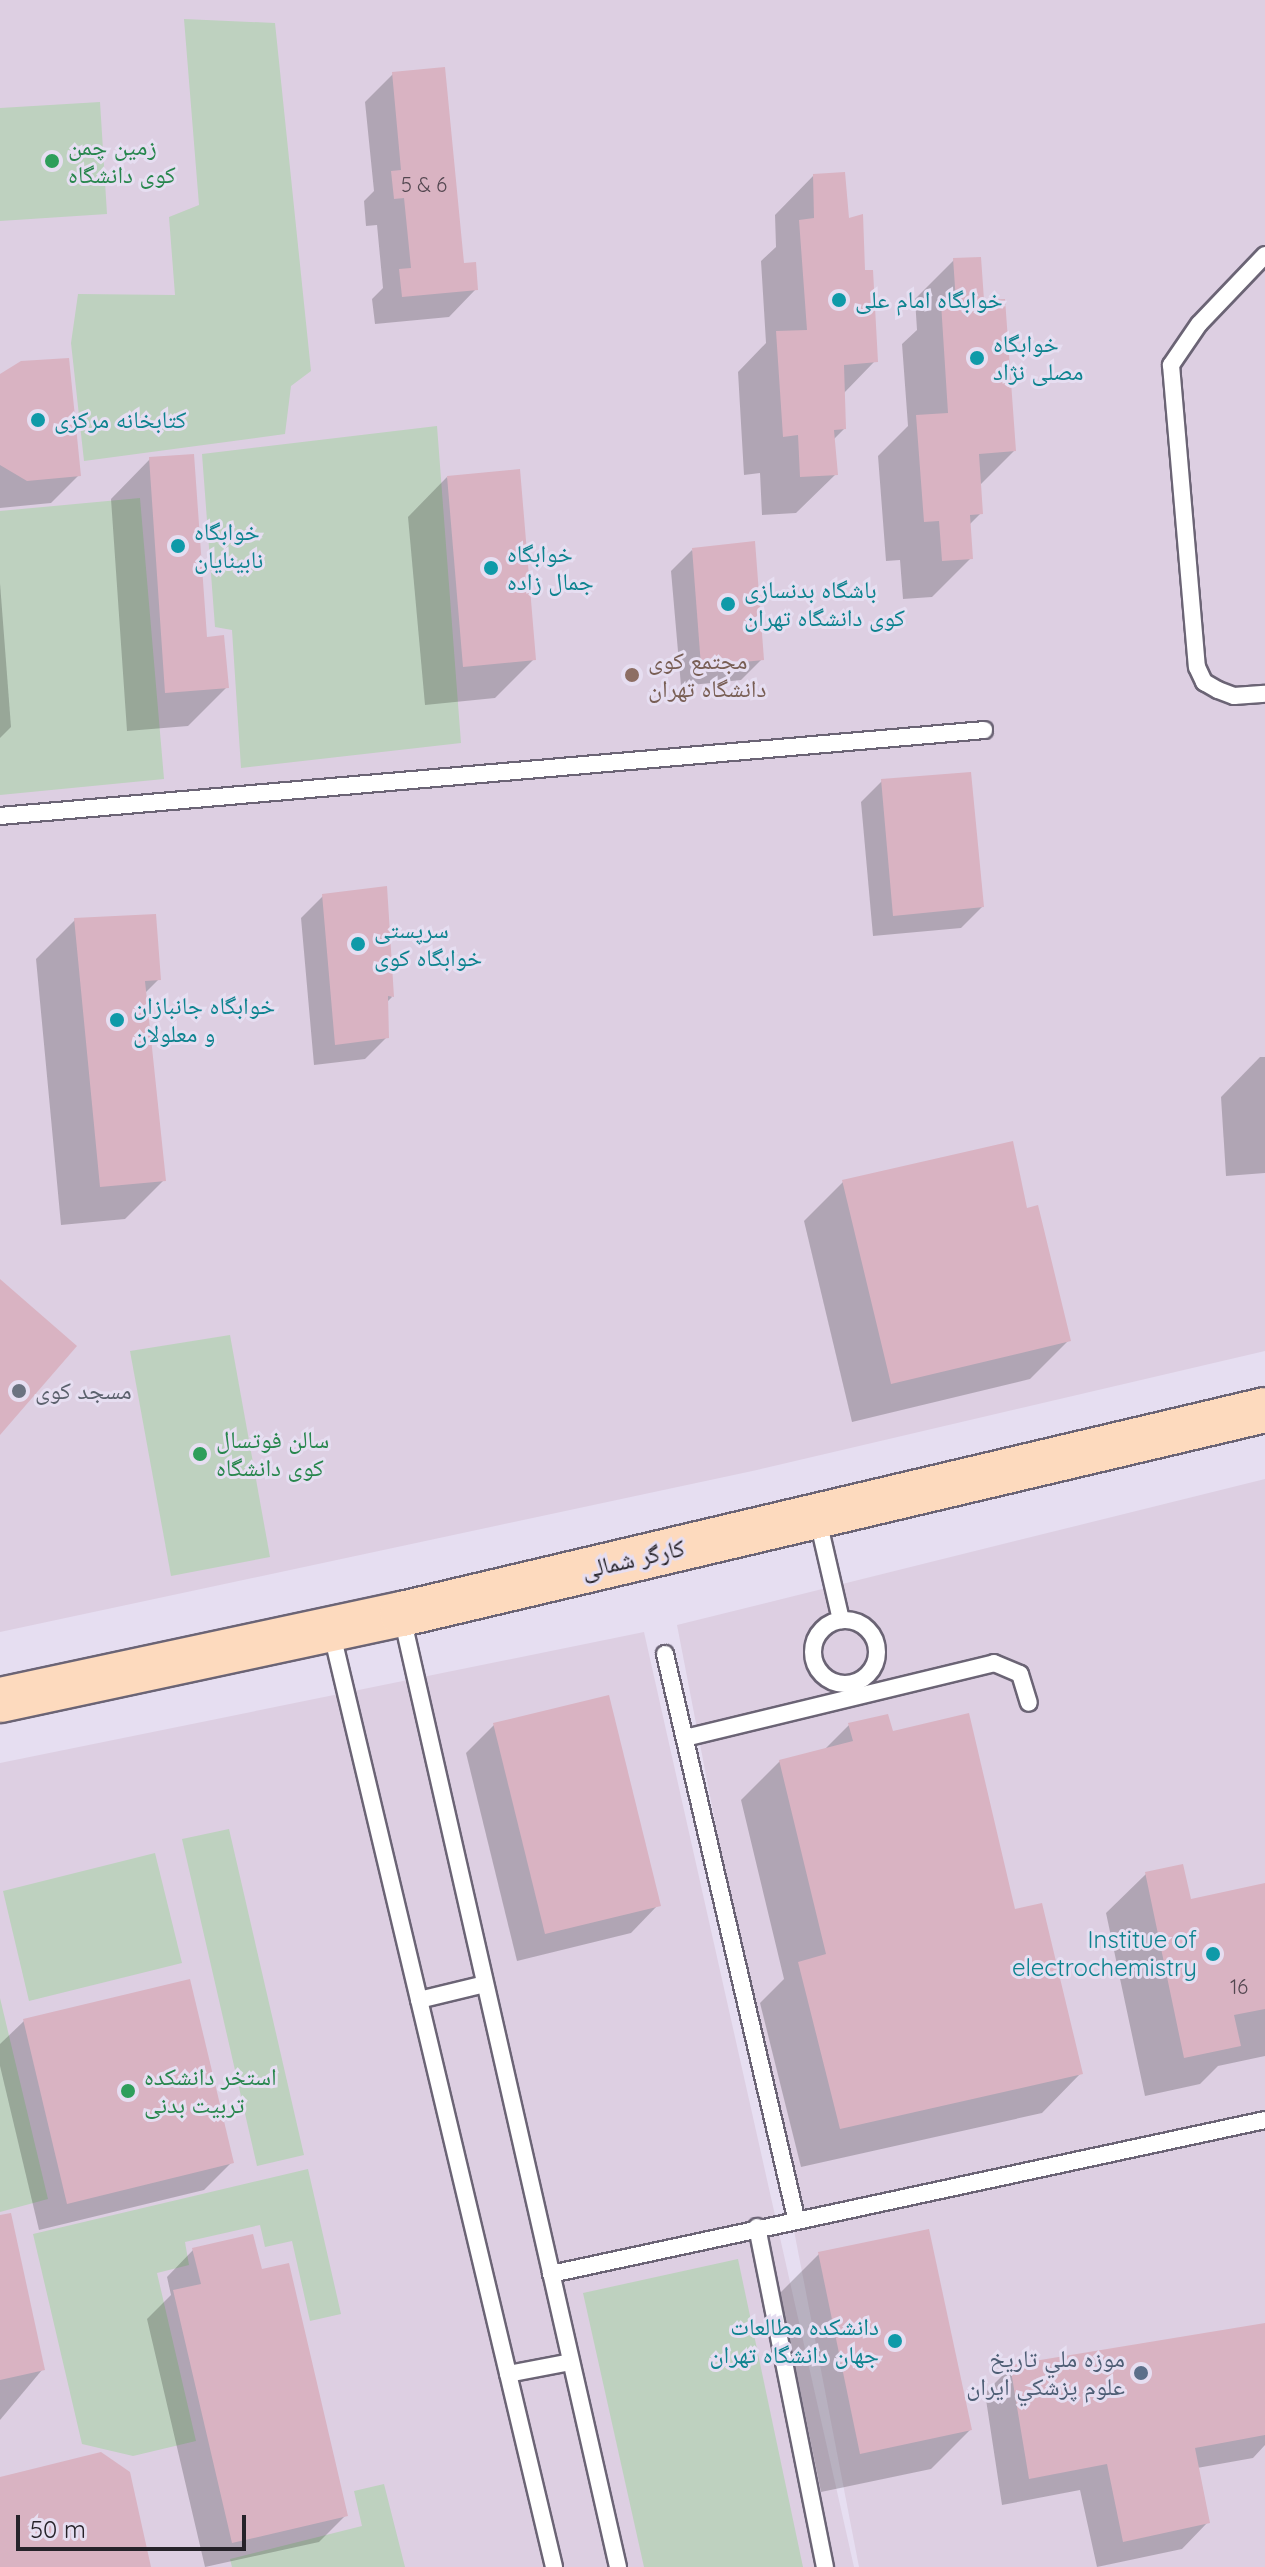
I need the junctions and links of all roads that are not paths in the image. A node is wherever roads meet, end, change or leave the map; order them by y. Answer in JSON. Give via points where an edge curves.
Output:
{"nodes":[{"id":1,"x":1265,"y":255,"type":"edge"},
{"id":2,"x":1265,"y":694,"type":"edge"},
{"id":3,"x":984,"y":730,"type":"dead end"},
{"id":4,"x":0,"y":816,"type":"edge"},
{"id":5,"x":1265,"y":1410,"type":"edge"},
{"id":6,"x":817,"y":1516,"type":"junction"},
{"id":7,"x":402,"y":1614,"type":"junction"},
{"id":8,"x":841,"y":1620,"type":"junction"},
{"id":9,"x":331,"y":1629,"type":"junction"},
{"id":10,"x":665,"y":1654,"type":"dead end"},
{"id":11,"x":856,"y":1689,"type":"junction"},
{"id":12,"x":0,"y":1700,"type":"edge"},
{"id":13,"x":1029,"y":1703,"type":"dead end"},
{"id":14,"x":685,"y":1738,"type":"junction"},
{"id":15,"x":485,"y":1984,"type":"junction"},
{"id":16,"x":419,"y":2000,"type":"junction"},
{"id":17,"x":1265,"y":2120,"type":"edge"},
{"id":18,"x":796,"y":2218,"type":"junction"},
{"id":19,"x":757,"y":2227,"type":"junction"},
{"id":20,"x":551,"y":2274,"type":"junction"},
{"id":21,"x":571,"y":2362,"type":"junction"},
{"id":22,"x":508,"y":2374,"type":"junction"},
{"id":23,"x":554,"y":2567,"type":"edge"},
{"id":24,"x":618,"y":2567,"type":"edge"},
{"id":25,"x":825,"y":2567,"type":"edge"}],
"edges":[{"from":1,"to":2,"type":"lane","via":[[1199,324],[1171,365],[1197,667],[1204,682],[1218,690],[1234,696]]},
{"from":3,"to":4,"type":"lane"},
{"from":5,"to":6,"type":"main road","name":"کارگر شمالی"},
{"from":6,"to":7,"type":"main road","name":"کارگر شمالی"},
{"from":6,"to":8,"type":"lane"},
{"from":7,"to":9,"type":"main road","name":"کارگر شمالی"},
{"from":7,"to":15,"type":"lane"},
{"from":8,"to":11,"type":"lane","via":[[861,1624],[878,1651]]},
{"from":8,"to":11,"type":"lane","via":[[816,1638],[814,1659],[833,1682]]},
{"from":9,"to":12,"type":"main road","name":"کارگر شمالی"},
{"from":9,"to":16,"type":"lane"},
{"from":10,"to":14,"type":"lane"},
{"from":11,"to":13,"type":"lane","via":[[994,1663],[1020,1674]]},
{"from":11,"to":14,"type":"lane"},
{"from":14,"to":18,"type":"lane"},
{"from":15,"to":16,"type":"lane"},
{"from":15,"to":20,"type":"lane"},
{"from":16,"to":22,"type":"lane"},
{"from":17,"to":18,"type":"lane"},
{"from":18,"to":19,"type":"lane"},
{"from":19,"to":20,"type":"lane"},
{"from":19,"to":25,"type":"lane"},
{"from":20,"to":21,"type":"lane"},
{"from":21,"to":22,"type":"lane"},
{"from":21,"to":24,"type":"lane"},
{"from":22,"to":23,"type":"lane"}]}
